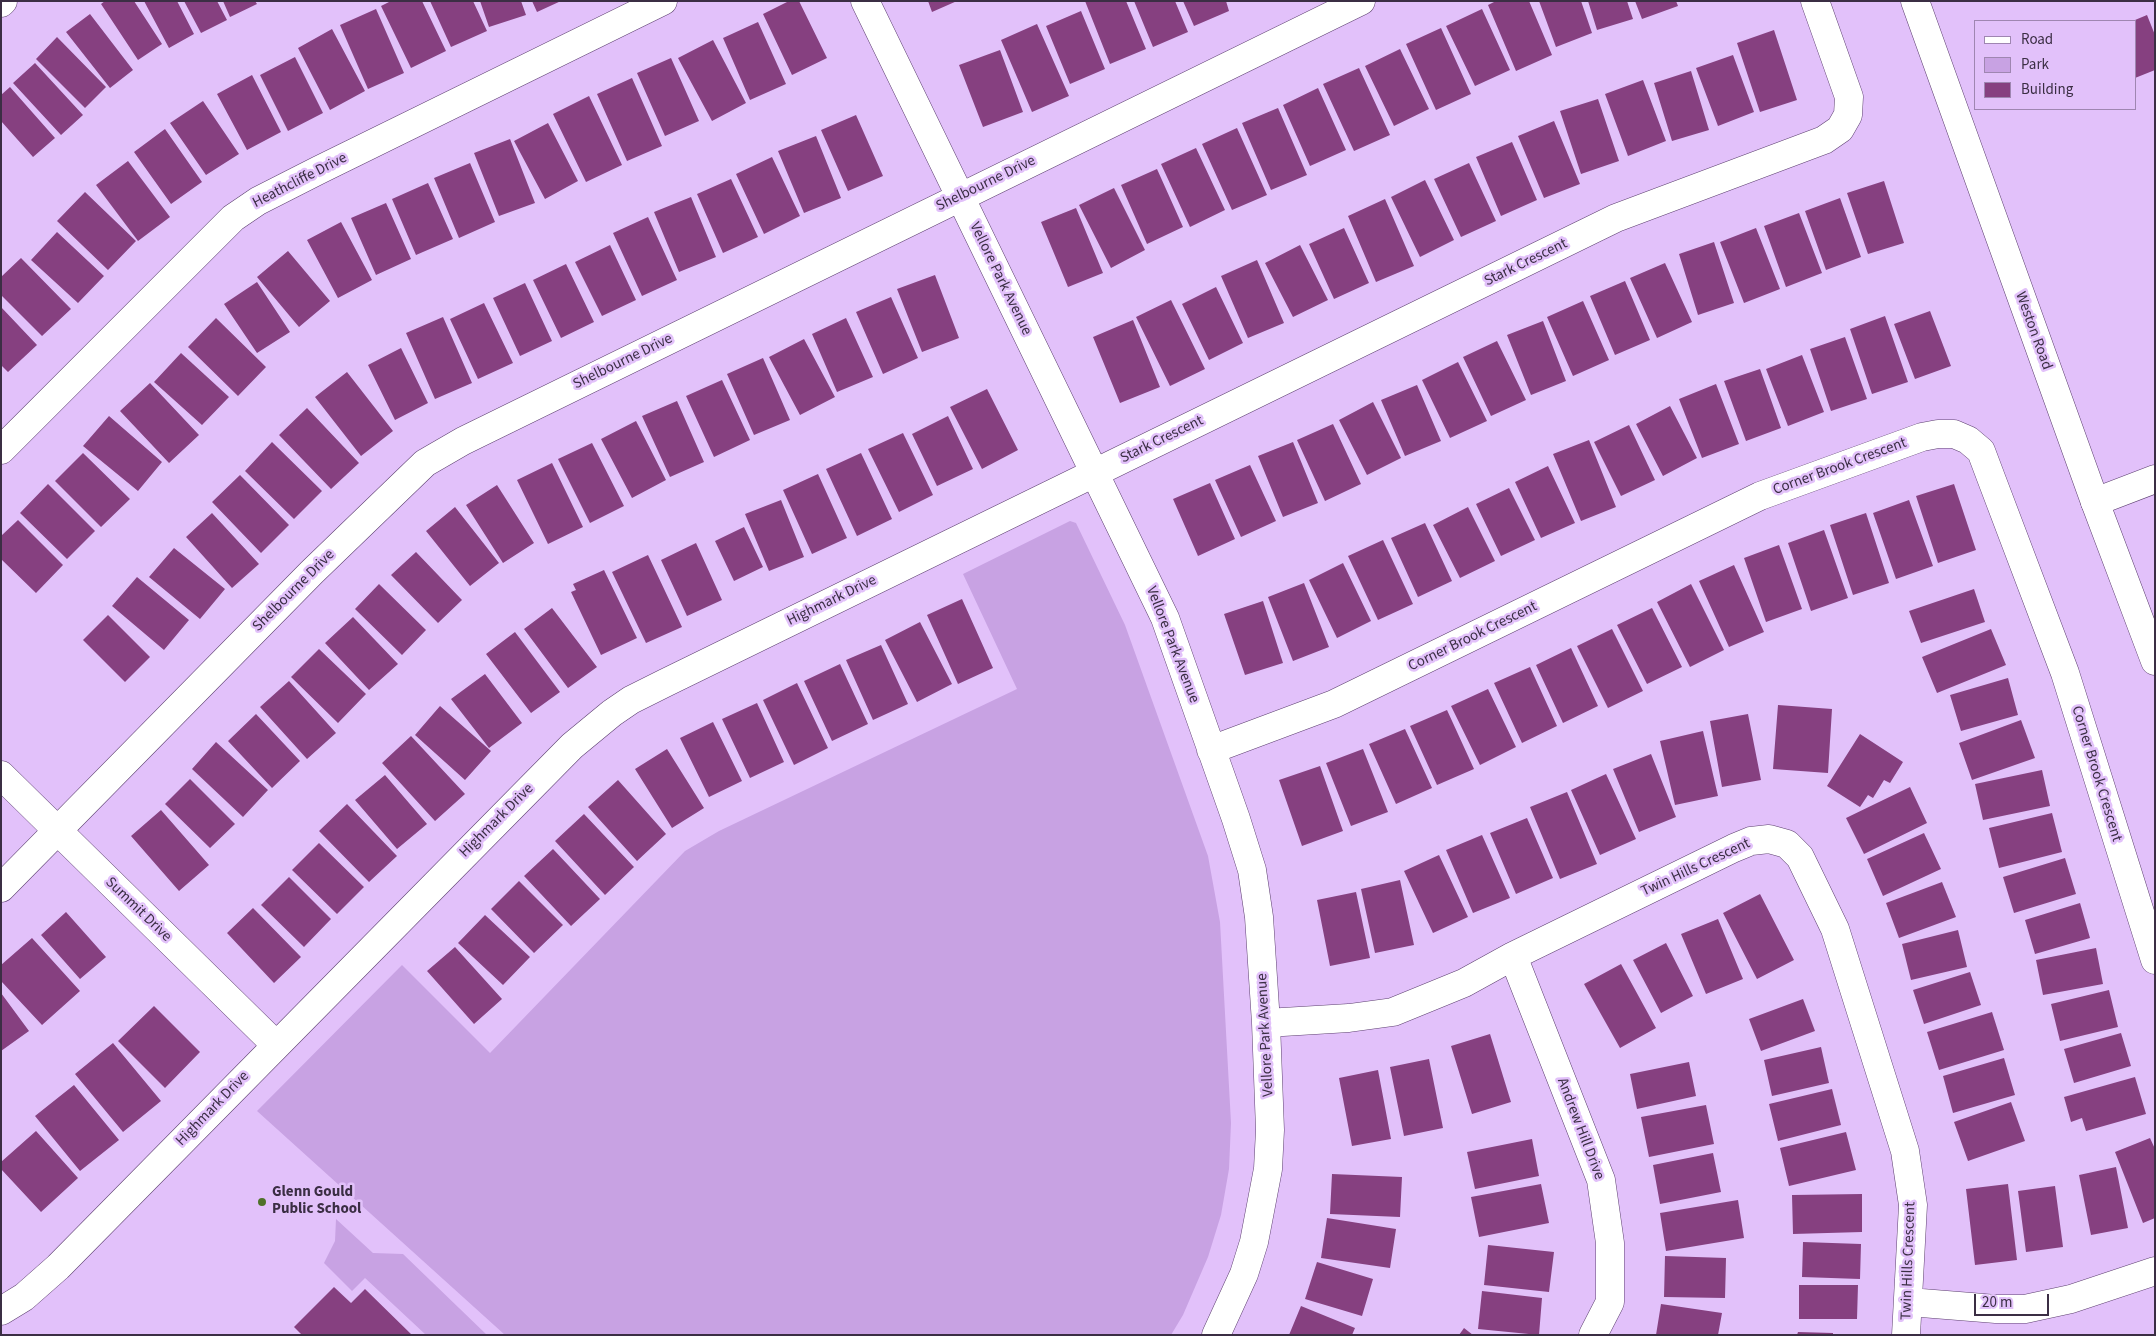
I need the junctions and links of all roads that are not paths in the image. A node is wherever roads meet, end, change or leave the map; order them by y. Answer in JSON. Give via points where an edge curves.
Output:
{"nodes":[{"id":1,"x":663,"y":1,"type":"edge"},
{"id":2,"x":865,"y":1,"type":"edge"},
{"id":3,"x":1361,"y":1,"type":"edge"},
{"id":4,"x":1815,"y":1,"type":"edge"},
{"id":5,"x":1915,"y":1,"type":"edge"},
{"id":6,"x":960,"y":197,"type":"junction"},
{"id":7,"x":1,"y":450,"type":"edge"},
{"id":8,"x":1096,"y":472,"type":"junction"},
{"id":9,"x":2155,"y":479,"type":"edge"},
{"id":10,"x":2095,"y":502,"type":"junction"},
{"id":11,"x":2155,"y":660,"type":"edge"},
{"id":12,"x":1211,"y":750,"type":"junction"},
{"id":13,"x":1,"y":775,"type":"edge"},
{"id":14,"x":57,"y":832,"type":"junction"},
{"id":15,"x":1,"y":888,"type":"edge"},
{"id":16,"x":1513,"y":956,"type":"junction"},
{"id":17,"x":2155,"y":960,"type":"edge"},
{"id":18,"x":1266,"y":1023,"type":"junction"},
{"id":19,"x":276,"y":1045,"type":"junction"},
{"id":20,"x":2155,"y":1271,"type":"edge"},
{"id":21,"x":1908,"y":1302,"type":"junction"},
{"id":22,"x":1,"y":1311,"type":"edge"},
{"id":23,"x":1216,"y":1335,"type":"edge"},
{"id":24,"x":1593,"y":1335,"type":"edge"},
{"id":25,"x":1906,"y":1335,"type":"edge"}],
"edges":[{"from":1,"to":7,"type":"street","name":"Heathcliffe Drive","via":[[252,205],[233,218]]},
{"from":2,"to":6,"type":"street","name":"Vellore Park Avenue"},
{"from":3,"to":6,"type":"street","name":"Shelbourne Drive"},
{"from":4,"to":8,"type":"street","name":"Stark Crescent","via":[[1849,97],[1848,115],[1840,129],[1824,140],[1616,218]]},
{"from":5,"to":10,"type":"street","name":"Weston Road"},
{"from":6,"to":8,"type":"street","name":"Vellore Park Avenue"},
{"from":6,"to":14,"type":"street","name":"Shelbourne Drive","via":[[463,441],[425,463],[284,600]]},
{"from":8,"to":12,"type":"street","name":"Vellore Park Avenue","via":[[1165,618]]},
{"from":8,"to":19,"type":"street","name":"Highmark Drive","via":[[648,692],[612,713],[572,746]]},
{"from":9,"to":10,"type":"street"},
{"from":10,"to":11,"type":"street","name":"Weston Road"},
{"from":12,"to":17,"type":"street","name":"Corner Brook Crescent","via":[[1334,704],[1760,496],[1922,437],[1954,434],[1981,451],[2065,673]]},
{"from":12,"to":18,"type":"street","name":"Vellore Park Avenue","via":[[1252,870],[1259,917]]},
{"from":13,"to":14,"type":"street","name":"Summit Drive"},
{"from":14,"to":15,"type":"street","name":"Shelbourne Drive"},
{"from":14,"to":19,"type":"street","name":"Summit Drive"},
{"from":16,"to":18,"type":"street","name":"Twin Hills Crescent","via":[[1464,984],[1393,1012]]},
{"from":16,"to":21,"type":"street","name":"Twin Hills Crescent","via":[[1751,841],[1769,839],[1787,844],[1800,857],[1835,929],[1905,1151],[1913,1205]]},
{"from":16,"to":24,"type":"street","name":"Andrew Hill Drive","via":[[1602,1180],[1610,1243],[1610,1302]]},
{"from":18,"to":23,"type":"street","name":"Vellore Park Avenue","via":[[1270,1130],[1262,1209],[1249,1258]]},
{"from":19,"to":22,"type":"street","name":"Highmark Drive","via":[[58,1267],[24,1297]]},
{"from":20,"to":21,"type":"street","via":[[2071,1299],[2025,1309]]},
{"from":21,"to":25,"type":"street","name":"Twin Hills Crescent"}]}
